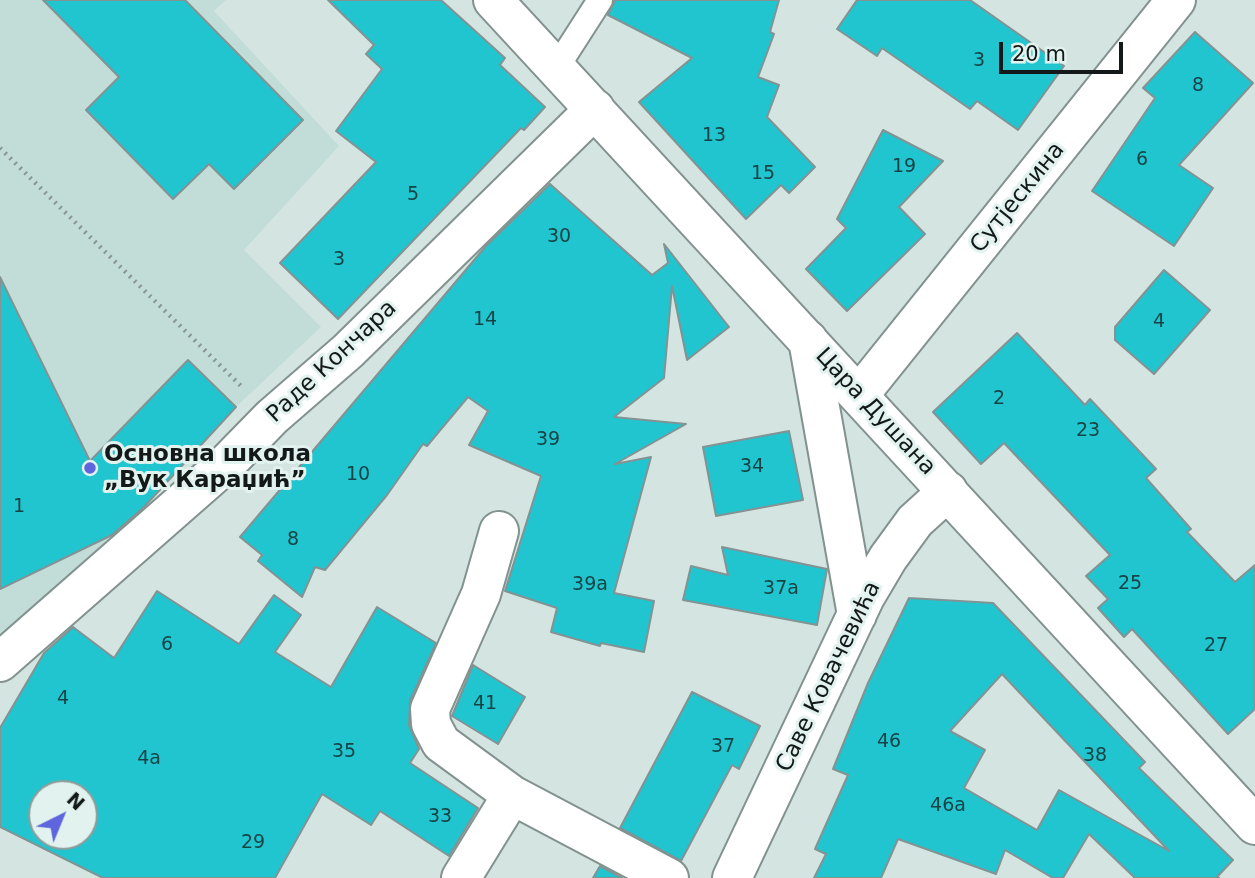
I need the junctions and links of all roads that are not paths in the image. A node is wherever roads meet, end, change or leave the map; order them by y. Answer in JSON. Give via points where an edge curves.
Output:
{"nodes":[{"id":1,"x":493,"y":0,"type":"edge"},
{"id":2,"x":600,"y":0,"type":"edge"},
{"id":3,"x":1176,"y":0,"type":"edge"},
{"id":4,"x":556,"y":67,"type":"junction"},
{"id":5,"x":595,"y":110,"type":"junction"},
{"id":6,"x":808,"y":340,"type":"junction"},
{"id":7,"x":859,"y":395,"type":"junction"},
{"id":8,"x":948,"y":491,"type":"junction"},
{"id":9,"x":499,"y":531,"type":"dead end"},
{"id":10,"x":857,"y":615,"type":"junction"},
{"id":11,"x":0,"y":662,"type":"edge"},
{"id":12,"x":512,"y":795,"type":"junction"},
{"id":13,"x":1255,"y":825,"type":"edge"},
{"id":14,"x":461,"y":878,"type":"edge"},
{"id":15,"x":669,"y":878,"type":"edge"},
{"id":16,"x":732,"y":878,"type":"edge"}],
"edges":[{"from":1,"to":4,"type":"street","name":"Цара Душана"},
{"from":2,"to":4,"type":"lane"},
{"from":3,"to":7,"type":"street","name":"Сутјескина"},
{"from":4,"to":5,"type":"street","name":"Цара Душана"},
{"from":5,"to":6,"type":"street","name":"Цара Душана"},
{"from":5,"to":11,"type":"street","name":"Раде Кончара","via":[[348,351]]},
{"from":6,"to":7,"type":"street","name":"Цара Душана"},
{"from":6,"to":10,"type":"street"},
{"from":7,"to":8,"type":"street","name":"Цара Душана"},
{"from":8,"to":10,"type":"street","name":"Саве Ковачевића","via":[[915,522],[888,558]]},
{"from":8,"to":13,"type":"street","name":"Цара Душана"},
{"from":9,"to":12,"type":"street","via":[[481,594],[430,709],[431,724],[441,743]]},
{"from":10,"to":16,"type":"street","name":"Саве Ковачевића"},
{"from":12,"to":14,"type":"street"},
{"from":12,"to":15,"type":"street"}]}
